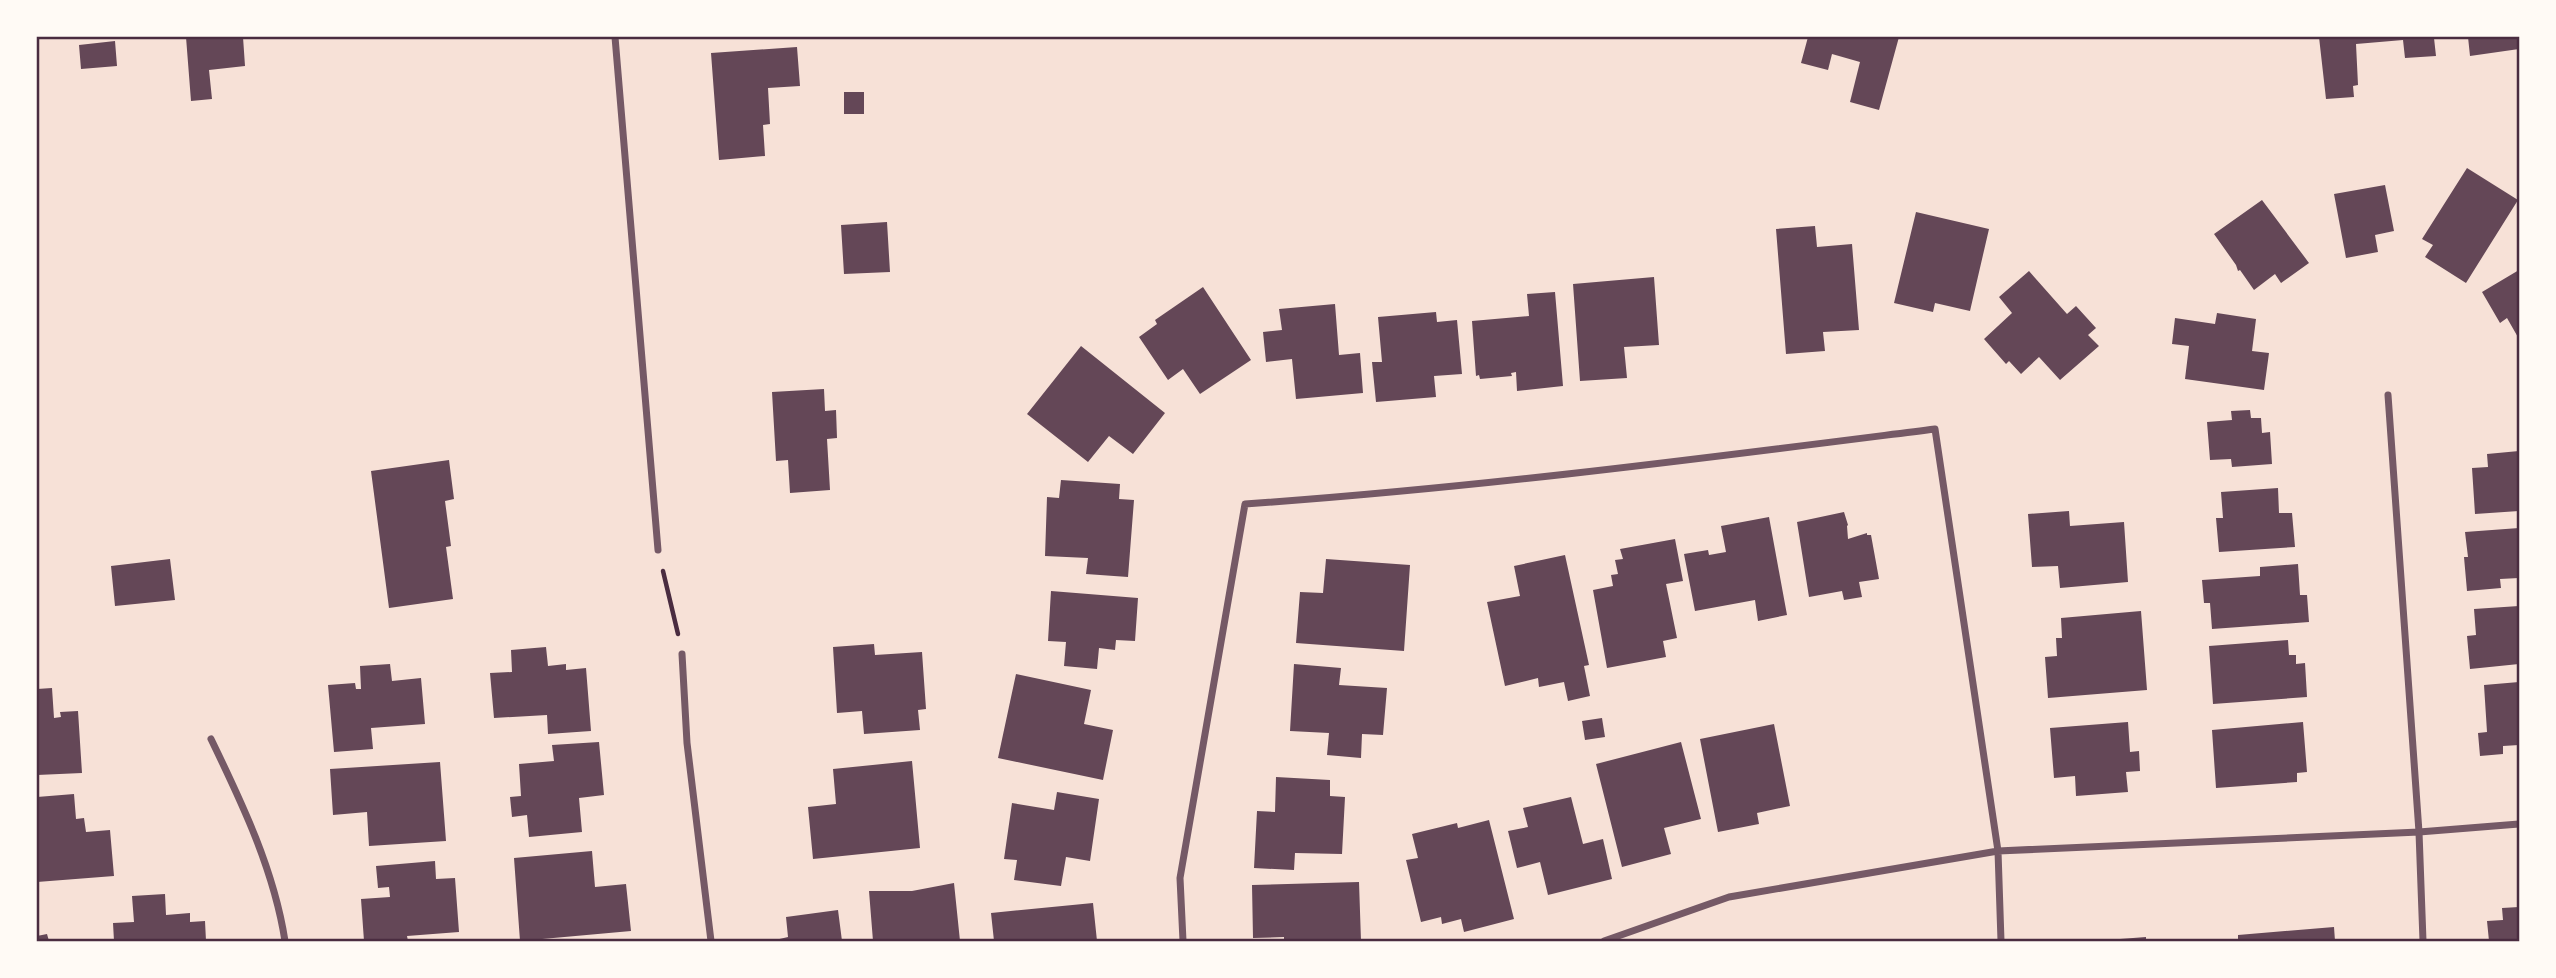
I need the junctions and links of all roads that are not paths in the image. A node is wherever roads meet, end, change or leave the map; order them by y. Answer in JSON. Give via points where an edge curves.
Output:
{"nodes":[{"id":1,"x":615,"y":37,"type":"edge"},
{"id":2,"x":2388,"y":395,"type":"dead end"},
{"id":3,"x":658,"y":550,"type":"road end"},
{"id":4,"x":682,"y":654,"type":"road end"},
{"id":5,"x":211,"y":739,"type":"dead end"},
{"id":6,"x":2519,"y":824,"type":"edge"},
{"id":7,"x":2418,"y":832,"type":"junction"},
{"id":8,"x":1998,"y":851,"type":"junction"},
{"id":9,"x":285,"y":941,"type":"edge"},
{"id":10,"x":710,"y":941,"type":"edge"},
{"id":11,"x":1184,"y":941,"type":"edge"},
{"id":12,"x":1604,"y":941,"type":"edge"},
{"id":13,"x":2001,"y":941,"type":"edge"},
{"id":14,"x":2423,"y":941,"type":"edge"}],
"edges":[{"from":1,"to":3,"type":"street"},
{"from":2,"to":7,"type":"street"},
{"from":4,"to":10,"type":"street","via":[[687,743]]},
{"from":5,"to":9,"type":"street","via":[[246,810],[280,907]]},
{"from":6,"to":7,"type":"street"},
{"from":7,"to":8,"type":"street"},
{"from":7,"to":14,"type":"street"},
{"from":8,"to":11,"type":"street","via":[[1934,429],[1615,470],[1245,504],[1180,878]]},
{"from":8,"to":12,"type":"street","via":[[1729,897]]},
{"from":8,"to":13,"type":"street"}]}
